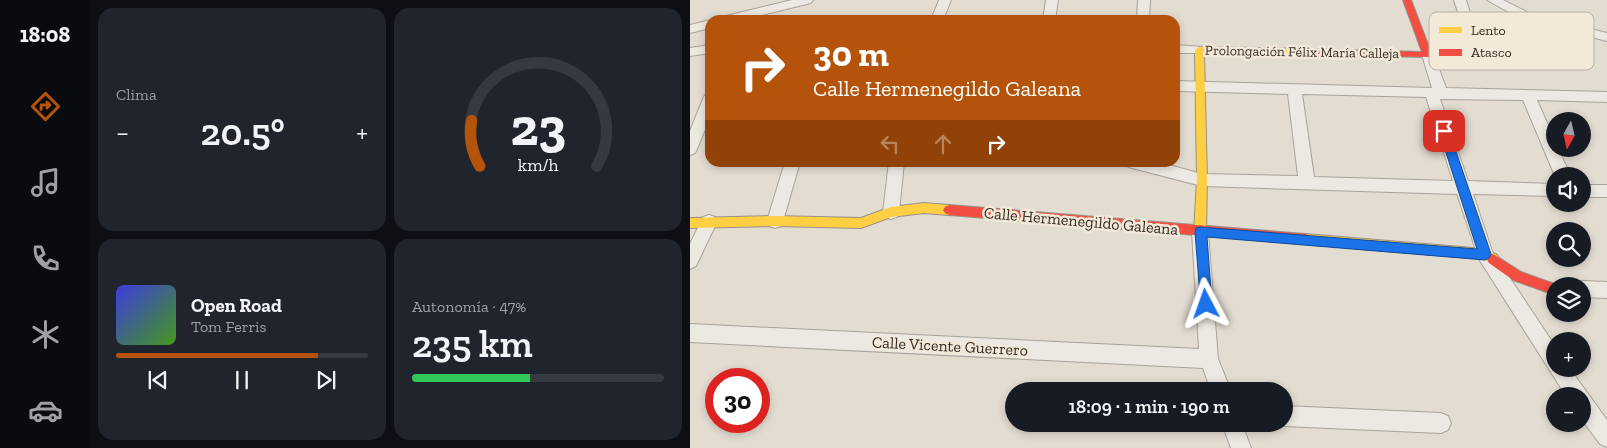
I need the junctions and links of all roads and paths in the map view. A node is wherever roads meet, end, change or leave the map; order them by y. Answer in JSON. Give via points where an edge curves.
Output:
{"nodes":[{"id":1,"x":807,"y":0,"type":"edge"},
{"id":2,"x":944,"y":0,"type":"edge"},
{"id":3,"x":1052,"y":0,"type":"edge"},
{"id":4,"x":1144,"y":0,"type":"edge"},
{"id":5,"x":1407,"y":0,"type":"edge"},
{"id":6,"x":1460,"y":0,"type":"edge"},
{"id":7,"x":1493,"y":0,"type":"edge"},
{"id":8,"x":1464,"y":12,"type":"edge"},
{"id":9,"x":1518,"y":12,"type":"edge"},
{"id":10,"x":746,"y":15,"type":"edge"},
{"id":11,"x":939,"y":15,"type":"edge"},
{"id":12,"x":1050,"y":15,"type":"edge"},
{"id":13,"x":1143,"y":15,"type":"edge"},
{"id":14,"x":705,"y":25,"type":"edge"},
{"id":15,"x":690,"y":29,"type":"edge"},
{"id":16,"x":1594,"y":34,"type":"edge"},
{"id":17,"x":1607,"y":37,"type":"edge"},
{"id":18,"x":1180,"y":49,"type":"edge"},
{"id":19,"x":705,"y":50,"type":"edge"},
{"id":20,"x":1199,"y":50,"type":"junction"},
{"id":21,"x":690,"y":52,"type":"edge"},
{"id":22,"x":1428,"y":55,"type":"junction"},
{"id":23,"x":1429,"y":60,"type":"edge"},
{"id":24,"x":1431,"y":70,"type":"edge"},
{"id":25,"x":1180,"y":86,"type":"edge"},
{"id":26,"x":1200,"y":86,"type":"junction"},
{"id":27,"x":1294,"y":89,"type":"junction"},
{"id":28,"x":1436,"y":94,"type":"junction"},
{"id":29,"x":1528,"y":96,"type":"junction"},
{"id":30,"x":1607,"y":97,"type":"edge"},
{"id":31,"x":705,"y":112,"type":"edge"},
{"id":32,"x":690,"y":149,"type":"edge"},
{"id":33,"x":791,"y":167,"type":"edge"},
{"id":34,"x":896,"y":167,"type":"edge"},
{"id":35,"x":1151,"y":167,"type":"edge"},
{"id":36,"x":1559,"y":167,"type":"edge"},
{"id":37,"x":1202,"y":180,"type":"junction"},
{"id":38,"x":1307,"y":183,"type":"junction"},
{"id":39,"x":1463,"y":188,"type":"junction"},
{"id":40,"x":1546,"y":190,"type":"edge"},
{"id":41,"x":1591,"y":191,"type":"edge"},
{"id":42,"x":1607,"y":191,"type":"edge"},
{"id":43,"x":891,"y":212,"type":"junction"},
{"id":44,"x":775,"y":221,"type":"junction"},
{"id":45,"x":709,"y":222,"type":"junction"},
{"id":46,"x":690,"y":223,"type":"edge"},
{"id":47,"x":1200,"y":232,"type":"junction"},
{"id":48,"x":1485,"y":254,"type":"junction"},
{"id":49,"x":690,"y":260,"type":"edge"},
{"id":50,"x":1546,"y":286,"type":"edge"},
{"id":51,"x":1591,"y":289,"type":"edge"},
{"id":52,"x":1607,"y":290,"type":"edge"},
{"id":53,"x":690,"y":332,"type":"edge"},
{"id":54,"x":1546,"y":349,"type":"edge"},
{"id":55,"x":1210,"y":359,"type":"junction"},
{"id":56,"x":1218,"y":382,"type":"edge"},
{"id":57,"x":1591,"y":415,"type":"edge"},
{"id":58,"x":1293,"y":416,"type":"edge"},
{"id":59,"x":1441,"y":423,"type":"dead end"},
{"id":60,"x":1235,"y":432,"type":"edge"},
{"id":61,"x":1607,"y":437,"type":"edge"},
{"id":62,"x":1241,"y":448,"type":"edge"}],
"edges":[{"from":1,"to":10,"type":"street"},
{"from":2,"to":11,"type":"street"},
{"from":3,"to":12,"type":"street"},
{"from":4,"to":13,"type":"street"},
{"from":5,"to":22,"type":"street"},
{"from":6,"to":8,"type":"street"},
{"from":7,"to":9,"type":"street"},
{"from":14,"to":15,"type":"street"},
{"from":16,"to":17,"type":"street"},
{"from":18,"to":20,"type":"street","name":"Prolongación Félix María Calleja"},
{"from":19,"to":21,"type":"street"},
{"from":20,"to":22,"type":"street","name":"Prolongación Félix María Calleja"},
{"from":20,"to":26,"type":"street"},
{"from":22,"to":23,"type":"street"},
{"from":24,"to":28,"type":"street"},
{"from":25,"to":26,"type":"street"},
{"from":26,"to":27,"type":"street"},
{"from":26,"to":37,"type":"street"},
{"from":27,"to":28,"type":"street"},
{"from":27,"to":38,"type":"street"},
{"from":28,"to":29,"type":"street"},
{"from":28,"to":39,"type":"street"},
{"from":29,"to":30,"type":"street"},
{"from":29,"to":36,"type":"street"},
{"from":31,"to":32,"type":"street"},
{"from":33,"to":44,"type":"street"},
{"from":34,"to":43,"type":"street"},
{"from":35,"to":37,"type":"street"},
{"from":37,"to":38,"type":"street"},
{"from":37,"to":47,"type":"street"},
{"from":38,"to":39,"type":"street"},
{"from":39,"to":40,"type":"street"},
{"from":39,"to":48,"type":"street"},
{"from":41,"to":42,"type":"street"},
{"from":43,"to":44,"type":"street","name":"Calle Hermenegildo Galeana","via":[[861,224]]},
{"from":43,"to":47,"type":"street","name":"Calle Hermenegildo Galeana","via":[[924,208]]},
{"from":44,"to":45,"type":"street","name":"Calle Hermenegildo Galeana"},
{"from":45,"to":46,"type":"street","name":"Calle Hermenegildo Galeana"},
{"from":45,"to":49,"type":"street"},
{"from":47,"to":48,"type":"street","name":"Calle Hermenegildo Galeana"},
{"from":47,"to":55,"type":"street"},
{"from":48,"to":50,"type":"street","via":[[1517,276]]},
{"from":48,"to":54,"type":"street"},
{"from":51,"to":52,"type":"street"},
{"from":53,"to":55,"type":"street","name":"Calle Vicente Guerrero"},
{"from":55,"to":56,"type":"street"},
{"from":57,"to":61,"type":"street"},
{"from":58,"to":59,"type":"street"},
{"from":60,"to":62,"type":"street"}]}
